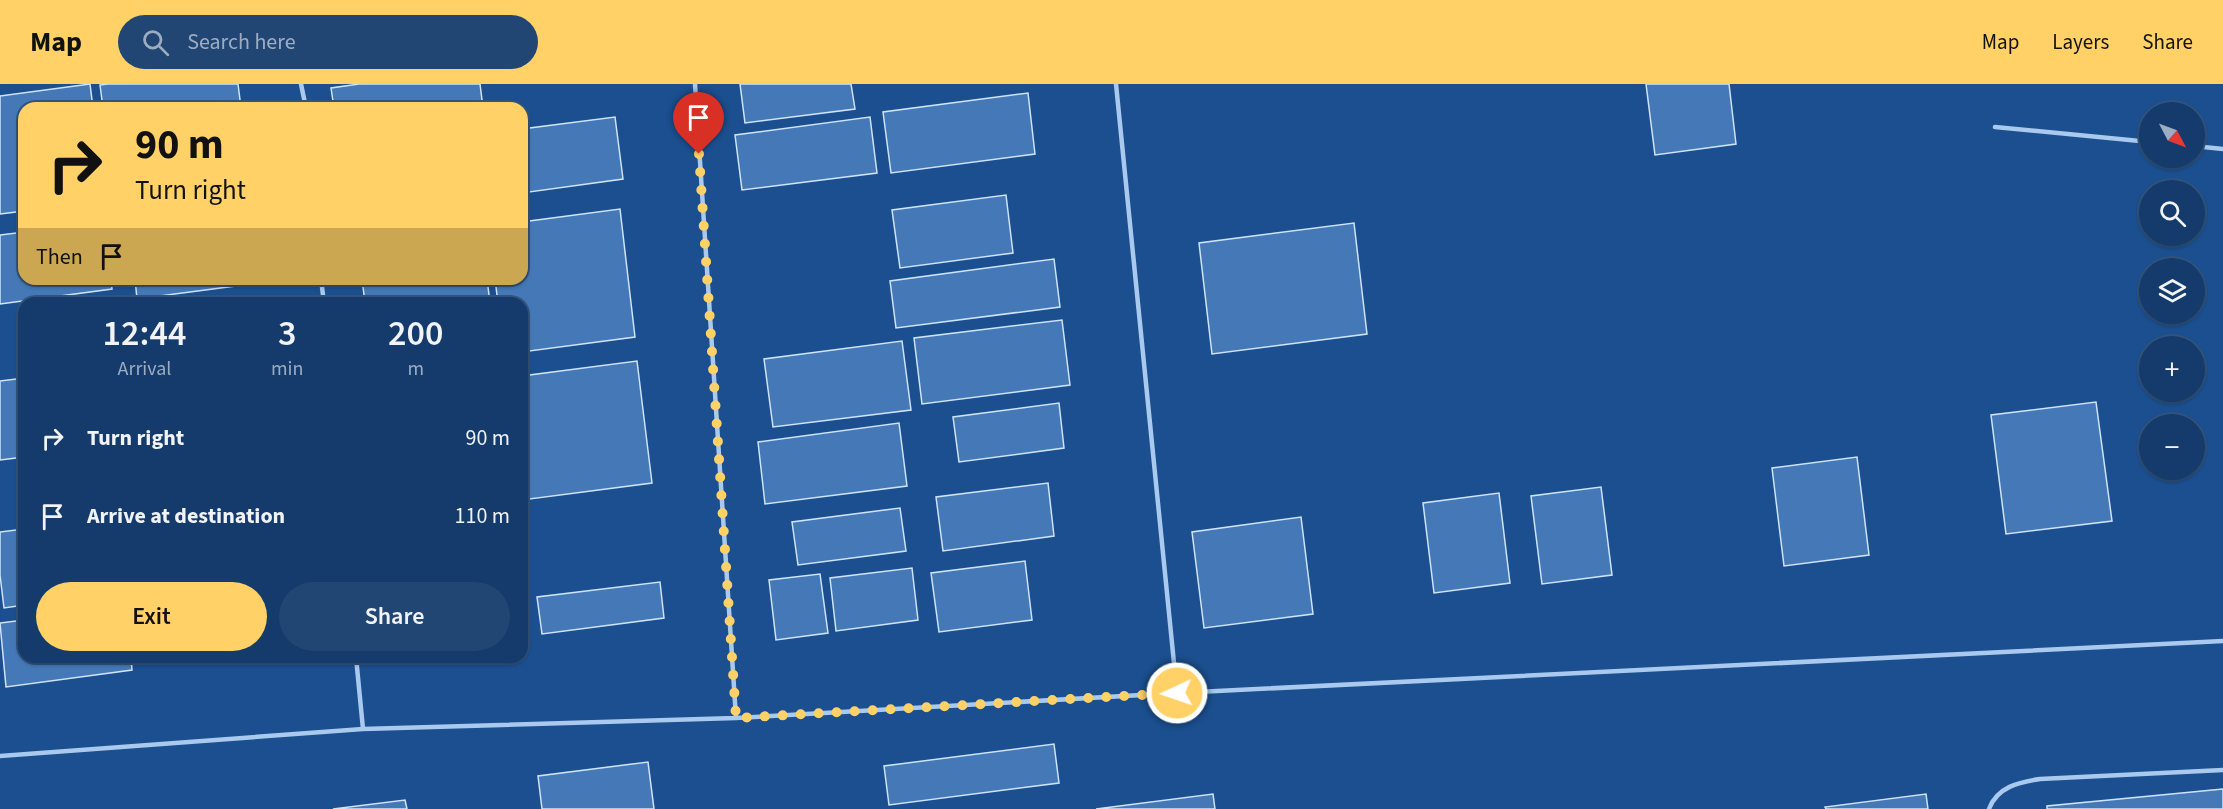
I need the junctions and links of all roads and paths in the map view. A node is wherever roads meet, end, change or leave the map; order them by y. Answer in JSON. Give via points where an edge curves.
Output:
{"nodes":[{"id":1,"x":301,"y":84,"type":"edge"},
{"id":2,"x":695,"y":84,"type":"edge"},
{"id":3,"x":1116,"y":84,"type":"edge"},
{"id":4,"x":305,"y":102,"type":"edge"},
{"id":5,"x":1995,"y":127,"type":"dead end"},
{"id":6,"x":2139,"y":141,"type":"edge"},
{"id":7,"x":2205,"y":147,"type":"edge"},
{"id":8,"x":2223,"y":149,"type":"edge"},
{"id":9,"x":2223,"y":641,"type":"edge"},
{"id":10,"x":357,"y":663,"type":"edge"},
{"id":11,"x":1177,"y":693,"type":"junction"},
{"id":12,"x":736,"y":718,"type":"junction"},
{"id":13,"x":363,"y":729,"type":"junction"},
{"id":14,"x":0,"y":756,"type":"edge"},
{"id":15,"x":2223,"y":770,"type":"edge"},
{"id":16,"x":1989,"y":809,"type":"edge"}],
"edges":[{"from":1,"to":4,"type":"lane"},
{"from":2,"to":12,"type":"lane"},
{"from":3,"to":11,"type":"lane"},
{"from":5,"to":6,"type":"lane"},
{"from":7,"to":8,"type":"lane"},
{"from":9,"to":11,"type":"lane"},
{"from":10,"to":13,"type":"lane"},
{"from":11,"to":12,"type":"lane"},
{"from":12,"to":13,"type":"lane"},
{"from":13,"to":14,"type":"lane"},
{"from":15,"to":16,"type":"lane","via":[[2014,783],[1993,800]]}]}
